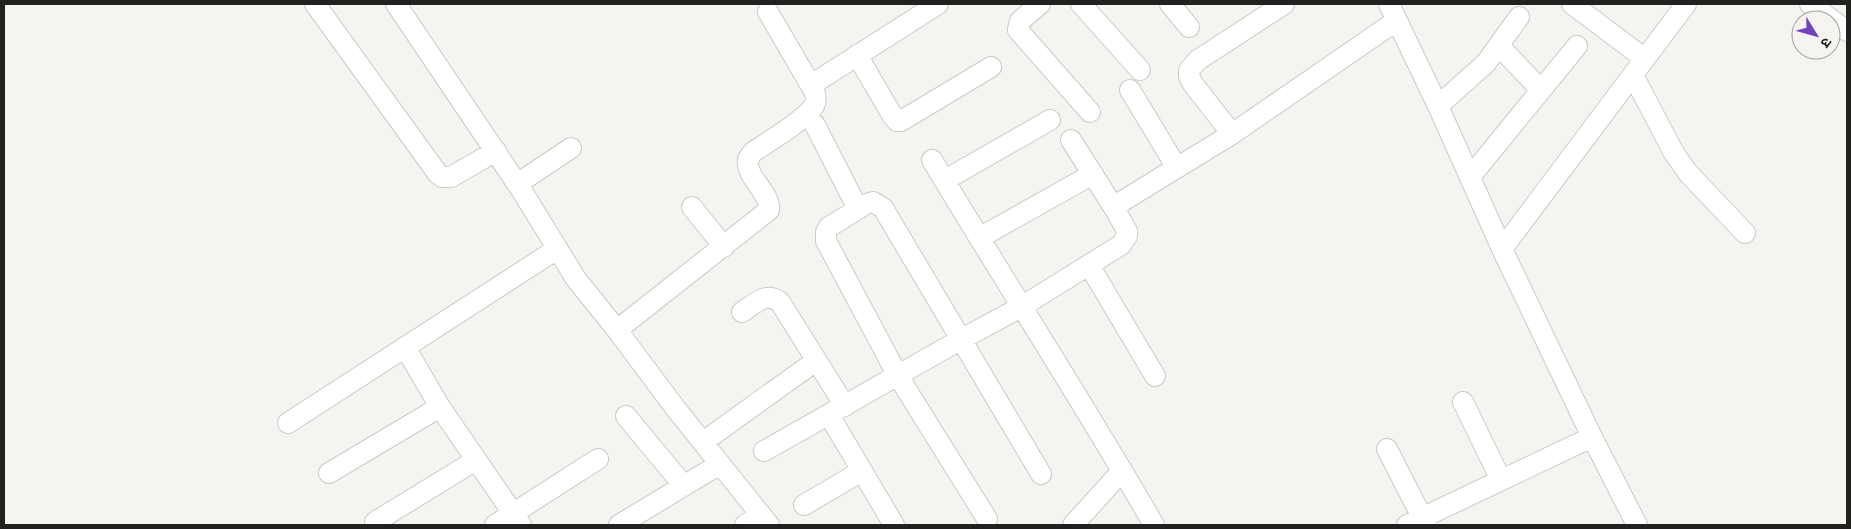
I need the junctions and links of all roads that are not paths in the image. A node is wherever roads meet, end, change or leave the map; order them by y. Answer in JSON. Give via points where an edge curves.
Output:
{"nodes":[{"id":1,"x":396,"y":4,"type":"edge"},
{"id":2,"x":938,"y":4,"type":"edge"},
{"id":3,"x":1040,"y":4,"type":"edge"},
{"id":4,"x":1081,"y":4,"type":"edge"},
{"id":5,"x":1170,"y":4,"type":"edge"},
{"id":6,"x":1284,"y":4,"type":"edge"},
{"id":7,"x":1572,"y":4,"type":"edge"},
{"id":8,"x":1686,"y":4,"type":"edge"},
{"id":9,"x":1810,"y":4,"type":"edge"},
{"id":10,"x":323,"y":6,"type":"edge"},
{"id":11,"x":768,"y":12,"type":"dead end"},
{"id":12,"x":1392,"y":12,"type":"edge"},
{"id":13,"x":1519,"y":17,"type":"dead end"},
{"id":14,"x":1189,"y":27,"type":"dead end"},
{"id":15,"x":1847,"y":31,"type":"edge"},
{"id":16,"x":1499,"y":46,"type":"junction"},
{"id":17,"x":1578,"y":46,"type":"dead end"},
{"id":18,"x":857,"y":55,"type":"junction"},
{"id":19,"x":1645,"y":59,"type":"junction"},
{"id":20,"x":991,"y":67,"type":"dead end"},
{"id":21,"x":1140,"y":70,"type":"dead end"},
{"id":22,"x":1633,"y":75,"type":"junction"},
{"id":23,"x":811,"y":85,"type":"junction"},
{"id":24,"x":1130,"y":90,"type":"dead end"},
{"id":25,"x":1541,"y":90,"type":"junction"},
{"id":26,"x":1438,"y":106,"type":"junction"},
{"id":27,"x":1090,"y":112,"type":"dead end"},
{"id":28,"x":1050,"y":120,"type":"dead end"},
{"id":29,"x":815,"y":125,"type":"dead end"},
{"id":30,"x":1232,"y":134,"type":"junction"},
{"id":31,"x":1071,"y":140,"type":"dead end"},
{"id":32,"x":571,"y":148,"type":"dead end"},
{"id":33,"x":496,"y":151,"type":"junction"},
{"id":34,"x":932,"y":160,"type":"dead end"},
{"id":35,"x":1177,"y":168,"type":"junction"},
{"id":36,"x":1093,"y":174,"type":"junction"},
{"id":37,"x":1470,"y":177,"type":"junction"},
{"id":38,"x":945,"y":180,"type":"junction"},
{"id":39,"x":517,"y":184,"type":"junction"},
{"id":40,"x":692,"y":207,"type":"dead end"},
{"id":41,"x":858,"y":209,"type":"junction"},
{"id":42,"x":1116,"y":211,"type":"junction"},
{"id":43,"x":1745,"y":233,"type":"dead end"},
{"id":44,"x":979,"y":238,"type":"junction"},
{"id":45,"x":724,"y":247,"type":"junction"},
{"id":46,"x":557,"y":249,"type":"junction"},
{"id":47,"x":1502,"y":249,"type":"junction"},
{"id":48,"x":1089,"y":265,"type":"junction"},
{"id":49,"x":1022,"y":307,"type":"junction"},
{"id":50,"x":742,"y":312,"type":"dead end"},
{"id":51,"x":617,"y":330,"type":"junction"},
{"id":52,"x":960,"y":340,"type":"junction"},
{"id":53,"x":405,"y":347,"type":"junction"},
{"id":54,"x":806,"y":368,"type":"dead end"},
{"id":55,"x":898,"y":376,"type":"junction"},
{"id":56,"x":1155,"y":376,"type":"dead end"},
{"id":57,"x":1463,"y":402,"type":"dead end"},
{"id":58,"x":440,"y":406,"type":"junction"},
{"id":59,"x":837,"y":410,"type":"junction"},
{"id":60,"x":626,"y":416,"type":"dead end"},
{"id":61,"x":288,"y":422,"type":"dead end"},
{"id":62,"x":1592,"y":436,"type":"junction"},
{"id":63,"x":703,"y":442,"type":"junction"},
{"id":64,"x":1387,"y":449,"type":"dead end"},
{"id":65,"x":764,"y":451,"type":"dead end"},
{"id":66,"x":598,"y":459,"type":"dead end"},
{"id":67,"x":476,"y":460,"type":"junction"},
{"id":68,"x":720,"y":464,"type":"junction"},
{"id":69,"x":1122,"y":470,"type":"junction"},
{"id":70,"x":862,"y":471,"type":"junction"},
{"id":71,"x":329,"y":473,"type":"dead end"},
{"id":72,"x":1041,"y":474,"type":"dead end"},
{"id":73,"x":1501,"y":480,"type":"junction"},
{"id":74,"x":684,"y":486,"type":"junction"},
{"id":75,"x":804,"y":505,"type":"dead end"},
{"id":76,"x":987,"y":518,"type":"dead end"},
{"id":77,"x":517,"y":519,"type":"edge"},
{"id":78,"x":375,"y":522,"type":"dead end"},
{"id":79,"x":758,"y":522,"type":"edge"},
{"id":80,"x":1418,"y":523,"type":"edge"},
{"id":81,"x":495,"y":525,"type":"edge"},
{"id":82,"x":619,"y":525,"type":"edge"},
{"id":83,"x":894,"y":525,"type":"edge"},
{"id":84,"x":1073,"y":525,"type":"edge"},
{"id":85,"x":1154,"y":525,"type":"edge"},
{"id":86,"x":1637,"y":525,"type":"edge"}],
"edges":[{"from":1,"to":33,"type":"street"},
{"from":2,"to":18,"type":"street"},
{"from":3,"to":27,"type":"street","via":[[1020,21],[1018,30]]},
{"from":4,"to":21,"type":"street"},
{"from":5,"to":14,"type":"street"},
{"from":6,"to":30,"type":"street","via":[[1198,60],[1189,70],[1194,84]]},
{"from":7,"to":19,"type":"street"},
{"from":8,"to":19,"type":"street"},
{"from":9,"to":15,"type":"street"},
{"from":10,"to":33,"type":"street","via":[[438,174],[450,177]]},
{"from":11,"to":23,"type":"street"},
{"from":12,"to":26,"type":"street"},
{"from":12,"to":30,"type":"street"},
{"from":13,"to":16,"type":"street"},
{"from":16,"to":25,"type":"street"},
{"from":16,"to":26,"type":"street","via":[[1486,63]]},
{"from":17,"to":25,"type":"street"},
{"from":18,"to":20,"type":"street","via":[[892,115],[900,121]]},
{"from":18,"to":23,"type":"street"},
{"from":19,"to":22,"type":"street"},
{"from":22,"to":43,"type":"street","via":[[1688,173]]},
{"from":22,"to":47,"type":"street"},
{"from":23,"to":45,"type":"street","via":[[816,98],[812,109],[748,159],[748,168],[768,202],[769,210]]},
{"from":24,"to":35,"type":"street"},
{"from":25,"to":37,"type":"street"},
{"from":26,"to":37,"type":"street"},
{"from":28,"to":38,"type":"street"},
{"from":29,"to":41,"type":"street"},
{"from":30,"to":35,"type":"street"},
{"from":31,"to":36,"type":"street"},
{"from":32,"to":39,"type":"street"},
{"from":33,"to":39,"type":"street"},
{"from":34,"to":38,"type":"street"},
{"from":35,"to":42,"type":"street","via":[[1122,202]]},
{"from":36,"to":42,"type":"street"},
{"from":36,"to":44,"type":"street"},
{"from":37,"to":47,"type":"street"},
{"from":38,"to":44,"type":"street"},
{"from":39,"to":46,"type":"street"},
{"from":40,"to":45,"type":"street"},
{"from":41,"to":52,"type":"street","via":[[873,202],[882,208]]},
{"from":41,"to":55,"type":"street","via":[[829,227],[826,242]]},
{"from":42,"to":48,"type":"street","via":[[1127,231],[1125,241]]},
{"from":44,"to":49,"type":"street"},
{"from":45,"to":51,"type":"street"},
{"from":46,"to":51,"type":"street","via":[[576,279]]},
{"from":46,"to":53,"type":"street"},
{"from":47,"to":62,"type":"street"},
{"from":48,"to":49,"type":"street"},
{"from":48,"to":56,"type":"street"},
{"from":49,"to":52,"type":"street"},
{"from":49,"to":69,"type":"street"},
{"from":50,"to":59,"type":"street","via":[[767,297],[780,302]]},
{"from":51,"to":63,"type":"street"},
{"from":52,"to":55,"type":"street"},
{"from":52,"to":72,"type":"street"},
{"from":53,"to":58,"type":"street"},
{"from":53,"to":61,"type":"street"},
{"from":54,"to":63,"type":"street"},
{"from":55,"to":59,"type":"street"},
{"from":55,"to":76,"type":"street"},
{"from":57,"to":73,"type":"street"},
{"from":58,"to":67,"type":"street"},
{"from":58,"to":71,"type":"street"},
{"from":59,"to":65,"type":"street"},
{"from":59,"to":70,"type":"street"},
{"from":60,"to":74,"type":"street"},
{"from":62,"to":73,"type":"street"},
{"from":62,"to":86,"type":"street"},
{"from":63,"to":68,"type":"street"},
{"from":64,"to":80,"type":"street"},
{"from":66,"to":77,"type":"street"},
{"from":67,"to":77,"type":"street"},
{"from":67,"to":78,"type":"street"},
{"from":68,"to":74,"type":"street"},
{"from":68,"to":79,"type":"street"},
{"from":69,"to":84,"type":"street"},
{"from":69,"to":85,"type":"street"},
{"from":70,"to":75,"type":"street"},
{"from":70,"to":83,"type":"street"},
{"from":73,"to":80,"type":"street"},
{"from":74,"to":82,"type":"street"},
{"from":77,"to":81,"type":"street"}]}
